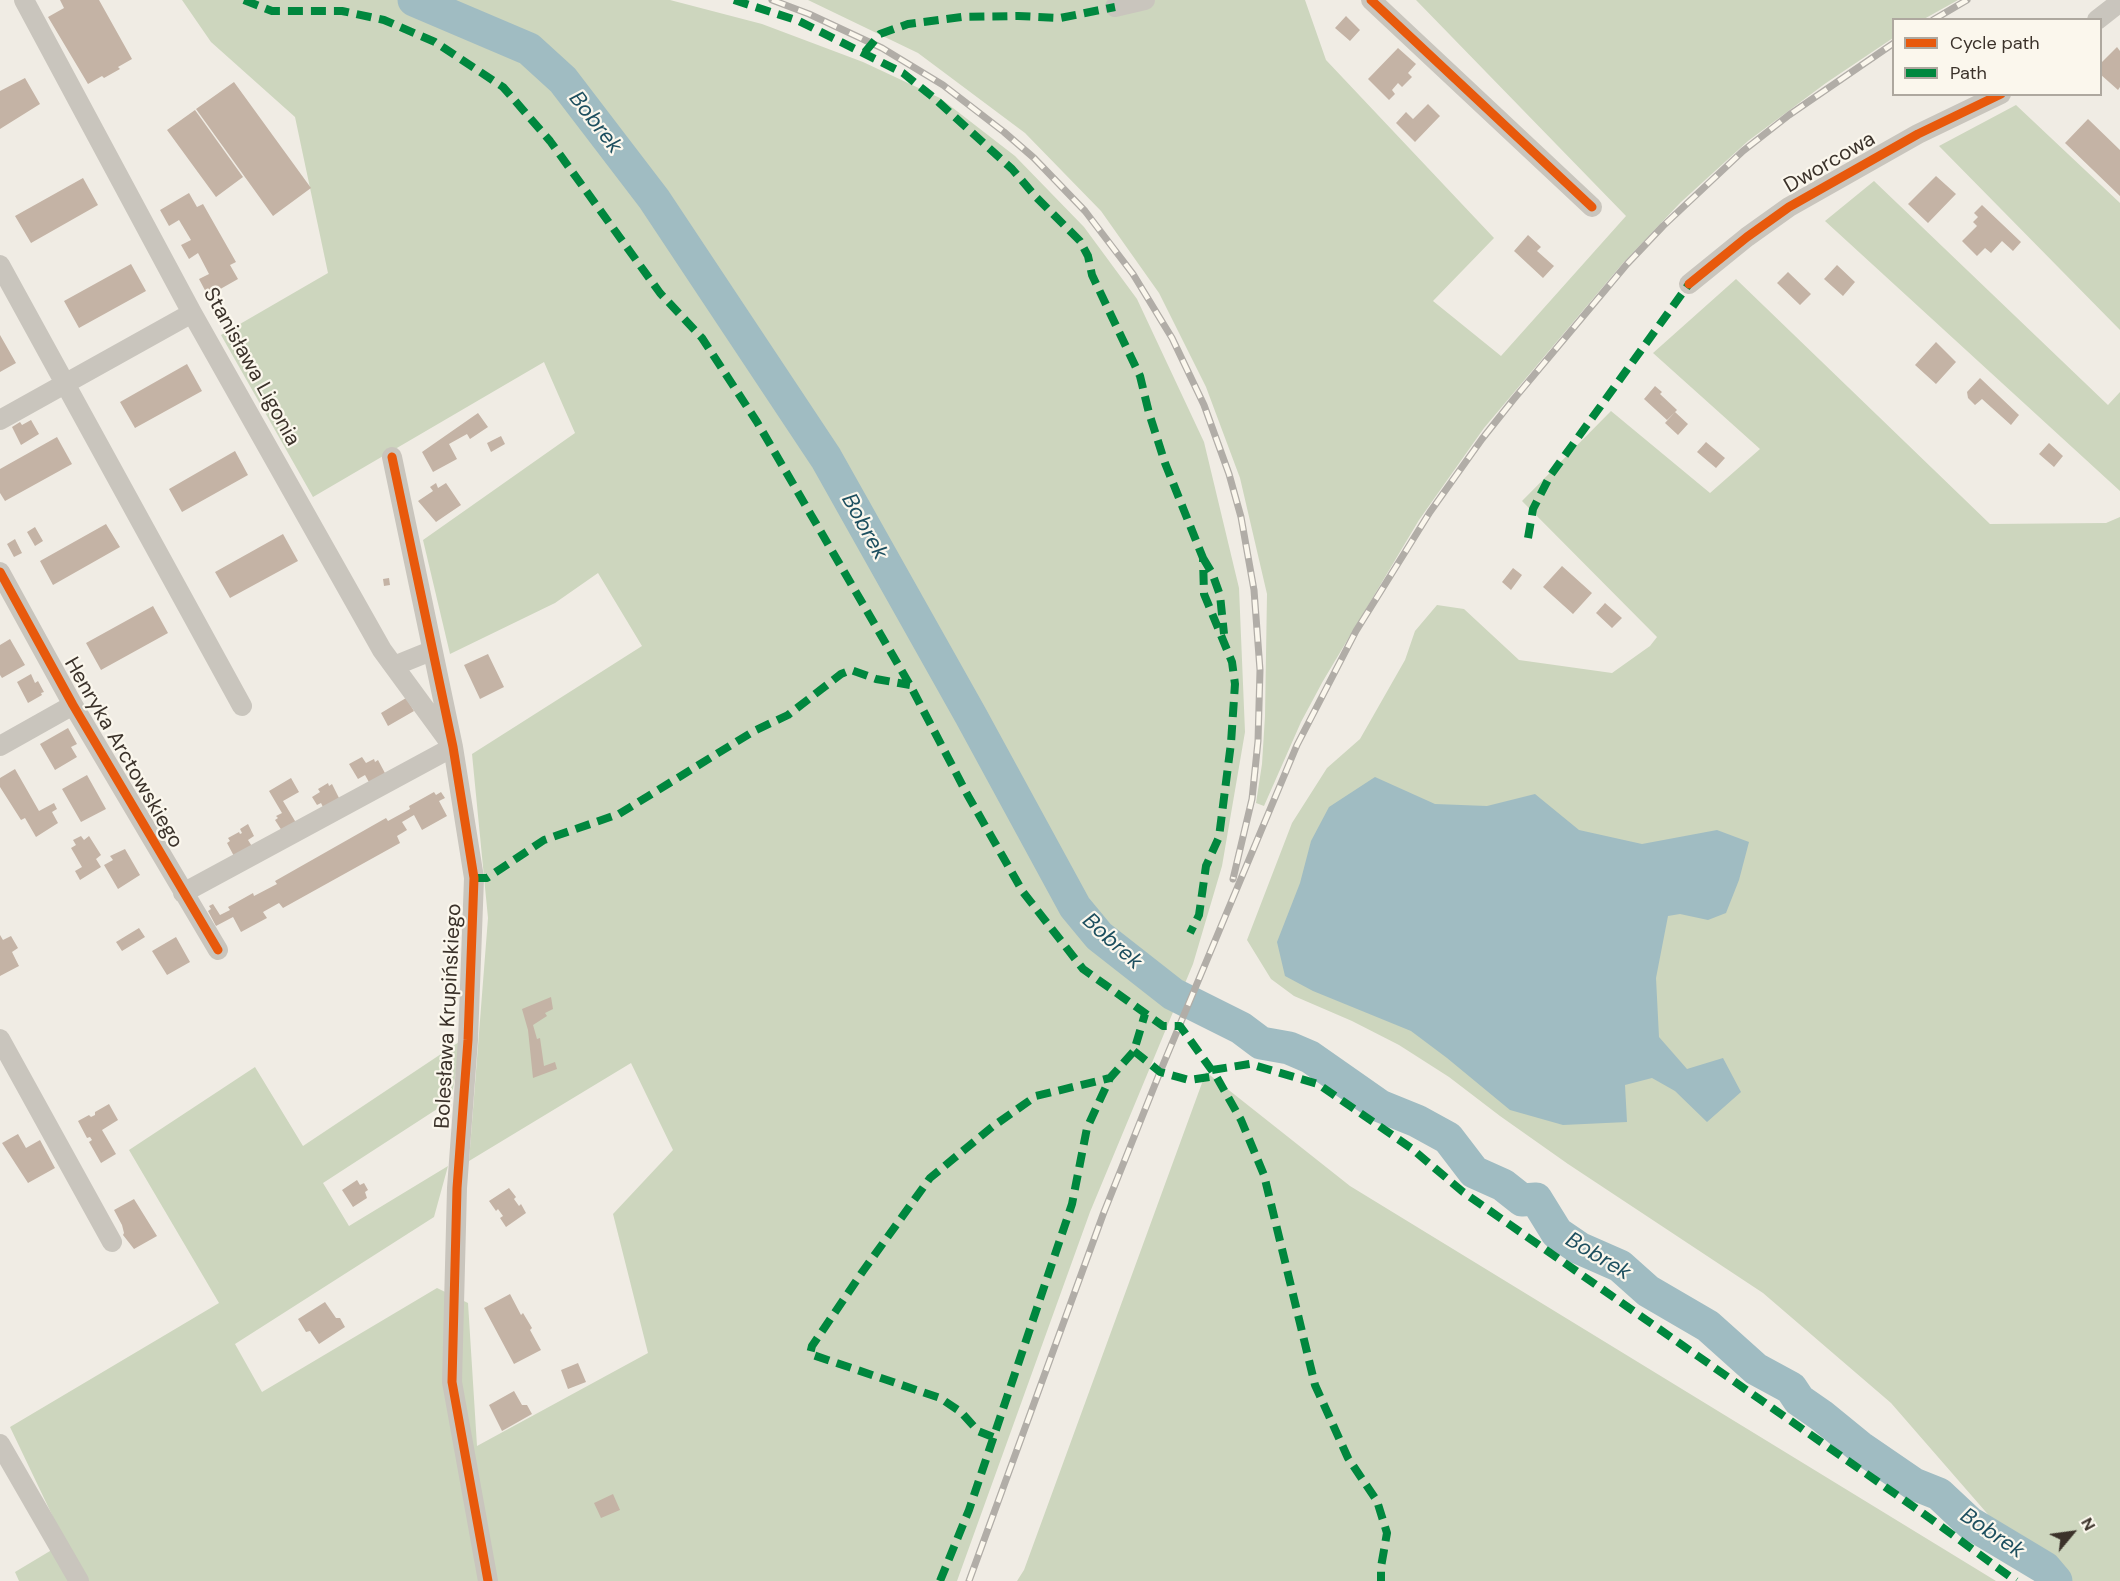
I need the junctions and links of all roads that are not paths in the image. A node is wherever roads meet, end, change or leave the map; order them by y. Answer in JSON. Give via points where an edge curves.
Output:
{"nodes":[{"id":1,"x":24,"y":0,"type":"edge"},
{"id":2,"x":1145,"y":0,"type":"edge"},
{"id":3,"x":1371,"y":0,"type":"edge"},
{"id":4,"x":2120,"y":2,"type":"edge"},
{"id":5,"x":1115,"y":7,"type":"dead end"},
{"id":6,"x":2100,"y":18,"type":"edge"},
{"id":7,"x":1997,"y":96,"type":"edge"},
{"id":8,"x":1592,"y":207,"type":"dead end"},
{"id":9,"x":0,"y":265,"type":"edge"},
{"id":10,"x":1689,"y":284,"type":"dead end"},
{"id":11,"x":192,"y":313,"type":"junction"},
{"id":12,"x":66,"y":384,"type":"junction"},
{"id":13,"x":0,"y":420,"type":"edge"},
{"id":14,"x":392,"y":457,"type":"dead end"},
{"id":15,"x":0,"y":572,"type":"edge"},
{"id":16,"x":431,"y":651,"type":"junction"},
{"id":17,"x":394,"y":666,"type":"junction"},
{"id":18,"x":73,"y":705,"type":"junction"},
{"id":19,"x":242,"y":706,"type":"dead end"},
{"id":20,"x":0,"y":746,"type":"edge"},
{"id":21,"x":453,"y":747,"type":"junction"},
{"id":22,"x":183,"y":893,"type":"junction"},
{"id":23,"x":218,"y":950,"type":"dead end"},
{"id":24,"x":0,"y":1039,"type":"edge"},
{"id":25,"x":112,"y":1242,"type":"dead end"},
{"id":26,"x":0,"y":1444,"type":"edge"},
{"id":27,"x":79,"y":1581,"type":"edge"},
{"id":28,"x":488,"y":1581,"type":"edge"}],
"edges":[{"from":1,"to":11,"type":"street","name":"Stanisława Ligonia"},
{"from":2,"to":5,"type":"street"},
{"from":3,"to":8,"type":"street"},
{"from":4,"to":6,"type":"street"},
{"from":7,"to":10,"type":"street","name":"Dworcowa","via":[[1918,134],[1789,207]]},
{"from":9,"to":12,"type":"street"},
{"from":11,"to":12,"type":"street"},
{"from":11,"to":17,"type":"street","name":"Stanisława Ligonia"},
{"from":12,"to":13,"type":"street"},
{"from":12,"to":19,"type":"street"},
{"from":14,"to":16,"type":"street","name":"Bolesława Krupińskiego"},
{"from":15,"to":18,"type":"street","name":"Henryka Arctowskiego"},
{"from":16,"to":17,"type":"street"},
{"from":16,"to":21,"type":"street","name":"Bolesława Krupińskiego"},
{"from":17,"to":21,"type":"street","name":"Stanisława Ligonia"},
{"from":18,"to":20,"type":"street"},
{"from":18,"to":22,"type":"street","name":"Henryka Arctowskiego"},
{"from":21,"to":22,"type":"street"},
{"from":21,"to":28,"type":"street","name":"Bolesława Krupińskiego","via":[[474,878],[457,1188],[452,1382]]},
{"from":22,"to":23,"type":"street","name":"Henryka Arctowskiego"},
{"from":24,"to":25,"type":"street"},
{"from":26,"to":27,"type":"street"}]}
